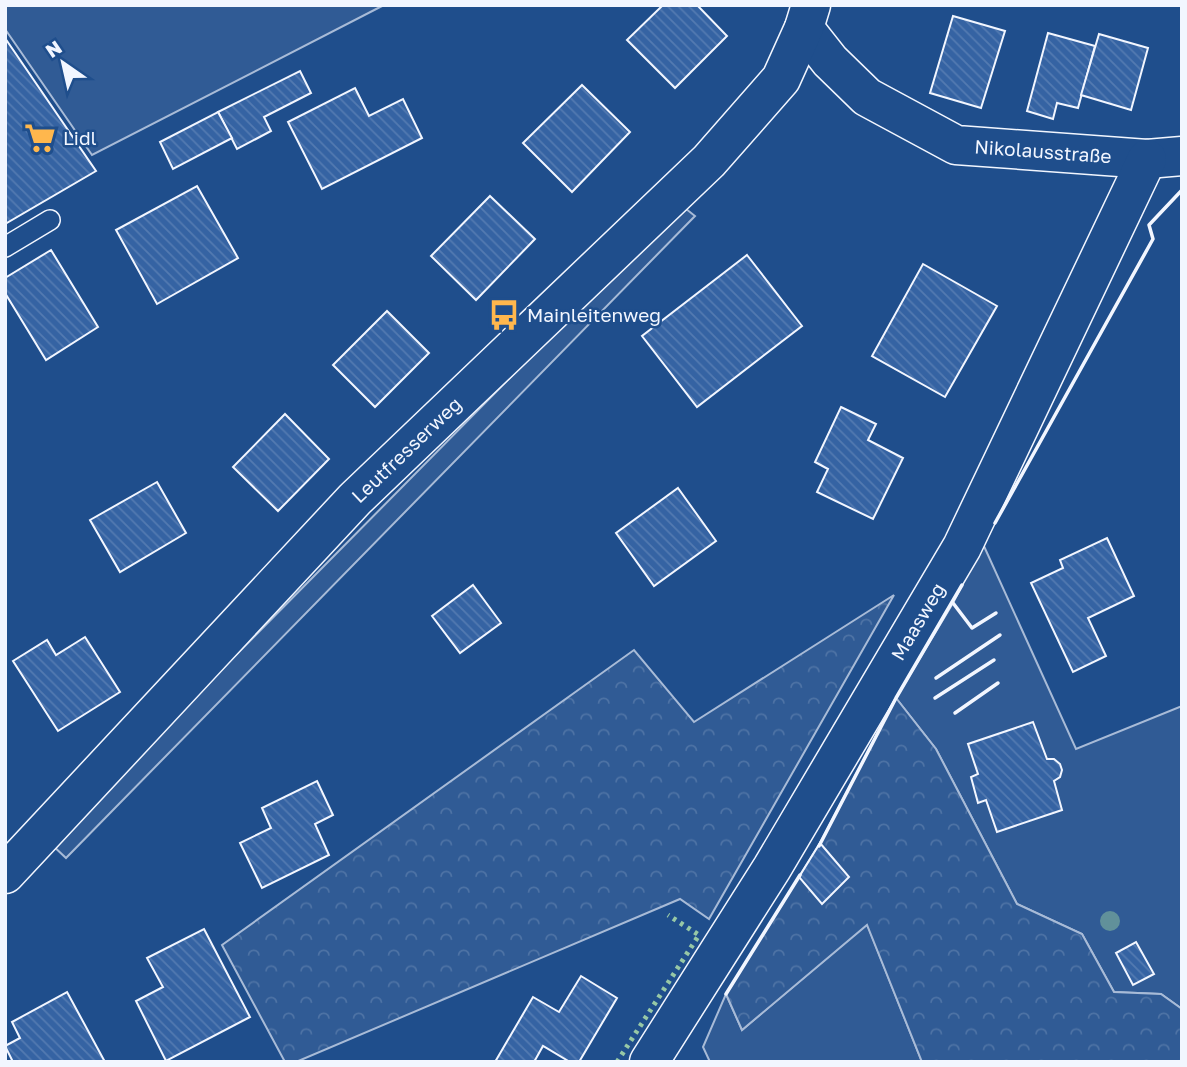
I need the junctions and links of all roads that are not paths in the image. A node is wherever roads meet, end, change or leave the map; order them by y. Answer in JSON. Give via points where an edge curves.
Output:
{"nodes":[{"id":1,"x":808,"y":17,"type":"edge"},
{"id":2,"x":1164,"y":158,"type":"edge"},
{"id":3,"x":50,"y":220,"type":"dead end"},
{"id":4,"x":5,"y":247,"type":"edge"},
{"id":5,"x":5,"y":874,"type":"edge"},
{"id":6,"x":649,"y":1062,"type":"edge"}],
"edges":[{"from":1,"to":2,"type":"street","name":"Nikolausstraße","via":[[830,61],[867,97],[956,145]]},
{"from":1,"to":5,"type":"street","name":"Leutfresserweg","via":[[781,79],[709,161],[355,499]]},
{"from":2,"to":6,"type":"street","name":"Maasweg","via":[[962,547],[772,868]]},
{"from":3,"to":4,"type":"lane"}]}
